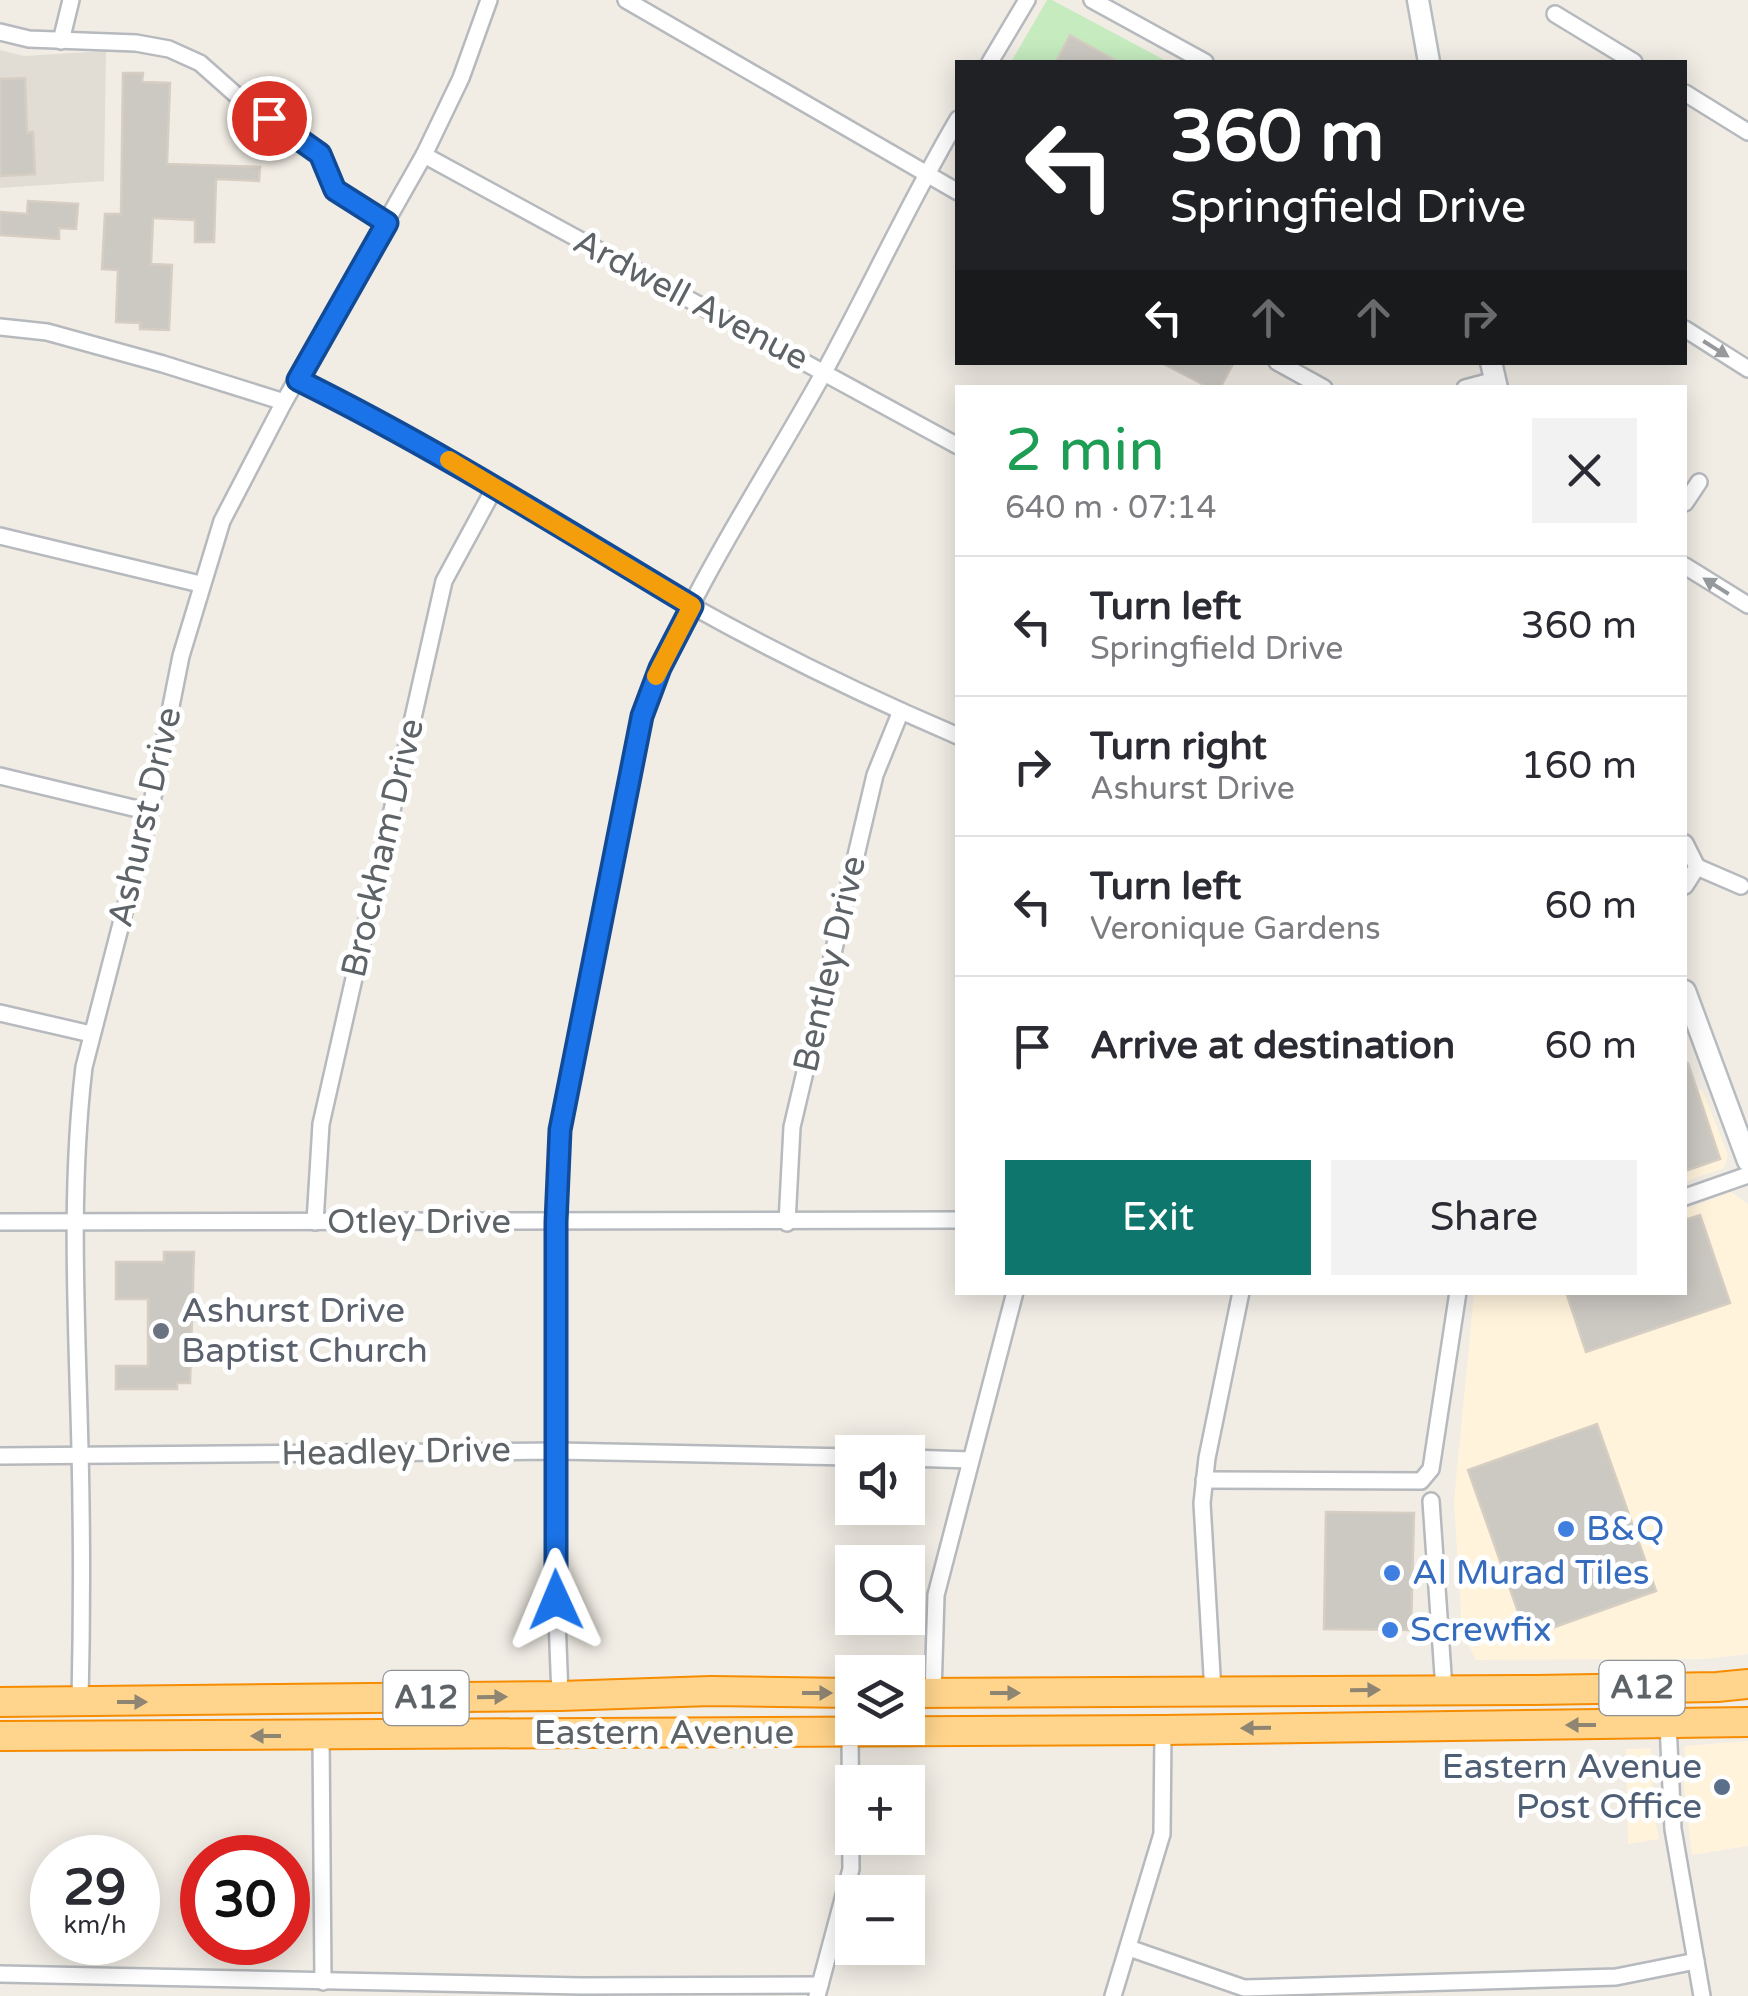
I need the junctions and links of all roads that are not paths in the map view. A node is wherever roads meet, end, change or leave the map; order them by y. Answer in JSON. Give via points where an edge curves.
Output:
{"nodes":[{"id":1,"x":72,"y":0,"type":"edge"},
{"id":2,"x":489,"y":0,"type":"edge"},
{"id":3,"x":626,"y":0,"type":"edge"},
{"id":4,"x":1027,"y":0,"type":"edge"},
{"id":5,"x":1092,"y":0,"type":"edge"},
{"id":6,"x":1418,"y":0,"type":"edge"},
{"id":7,"x":1556,"y":14,"type":"dead end"},
{"id":8,"x":0,"y":32,"type":"edge"},
{"id":9,"x":61,"y":41,"type":"junction"},
{"id":10,"x":991,"y":60,"type":"edge"},
{"id":11,"x":1201,"y":60,"type":"edge"},
{"id":12,"x":1429,"y":60,"type":"edge"},
{"id":13,"x":1631,"y":60,"type":"edge"},
{"id":14,"x":1687,"y":94,"type":"edge"},
{"id":15,"x":955,"y":124,"type":"edge"},
{"id":16,"x":1748,"y":132,"type":"edge"},
{"id":17,"x":424,"y":155,"type":"junction"},
{"id":18,"x":925,"y":174,"type":"junction"},
{"id":19,"x":955,"y":190,"type":"edge"},
{"id":20,"x":387,"y":223,"type":"junction"},
{"id":21,"x":0,"y":326,"type":"edge"},
{"id":22,"x":1687,"y":330,"type":"edge"},
{"id":23,"x":1282,"y":365,"type":"edge"},
{"id":24,"x":1748,"y":369,"type":"edge"},
{"id":25,"x":824,"y":372,"type":"junction"},
{"id":26,"x":298,"y":380,"type":"junction"},
{"id":27,"x":1319,"y":385,"type":"edge"},
{"id":28,"x":284,"y":402,"type":"junction"},
{"id":29,"x":955,"y":444,"type":"edge"},
{"id":30,"x":1698,"y":482,"type":"dead end"},
{"id":31,"x":494,"y":487,"type":"junction"},
{"id":32,"x":1687,"y":500,"type":"edge"},
{"id":33,"x":0,"y":536,"type":"edge"},
{"id":34,"x":1687,"y":567,"type":"edge"},
{"id":35,"x":200,"y":584,"type":"junction"},
{"id":36,"x":692,"y":606,"type":"junction"},
{"id":37,"x":1748,"y":606,"type":"edge"},
{"id":38,"x":901,"y":711,"type":"junction"},
{"id":39,"x":955,"y":735,"type":"edge"},
{"id":40,"x":0,"y":776,"type":"edge"},
{"id":41,"x":150,"y":812,"type":"junction"},
{"id":42,"x":1687,"y":846,"type":"edge"},
{"id":43,"x":1697,"y":867,"type":"junction"},
{"id":44,"x":1687,"y":883,"type":"edge"},
{"id":45,"x":1740,"y":886,"type":"dead end"},
{"id":46,"x":1687,"y":996,"type":"edge"},
{"id":47,"x":0,"y":1013,"type":"edge"},
{"id":48,"x":92,"y":1034,"type":"junction"},
{"id":49,"x":1748,"y":1161,"type":"edge"},
{"id":50,"x":1748,"y":1175,"type":"edge"},
{"id":51,"x":1687,"y":1196,"type":"edge"},
{"id":52,"x":955,"y":1220,"type":"edge"},
{"id":53,"x":0,"y":1222,"type":"edge"},
{"id":54,"x":76,"y":1222,"type":"junction"},
{"id":55,"x":315,"y":1222,"type":"junction"},
{"id":56,"x":556,"y":1222,"type":"junction"},
{"id":57,"x":787,"y":1223,"type":"junction"},
{"id":58,"x":1014,"y":1295,"type":"edge"},
{"id":59,"x":1240,"y":1295,"type":"edge"},
{"id":60,"x":1458,"y":1295,"type":"edge"},
{"id":61,"x":558,"y":1451,"type":"junction"},
{"id":62,"x":0,"y":1456,"type":"edge"},
{"id":63,"x":80,"y":1456,"type":"junction"},
{"id":64,"x":835,"y":1457,"type":"edge"},
{"id":65,"x":925,"y":1459,"type":"edge"},
{"id":66,"x":970,"y":1460,"type":"junction"},
{"id":67,"x":1204,"y":1480,"type":"junction"},
{"id":68,"x":1431,"y":1501,"type":"dead end"},
{"id":69,"x":925,"y":1662,"type":"edge"},
{"id":70,"x":1748,"y":1684,"type":"edge"},
{"id":71,"x":1717,"y":1688,"type":"junction"},
{"id":72,"x":1444,"y":1689,"type":"junction"},
{"id":73,"x":1213,"y":1692,"type":"junction"},
{"id":74,"x":925,"y":1693,"type":"edge"},
{"id":75,"x":835,"y":1694,"type":"edge"},
{"id":76,"x":560,"y":1696,"type":"junction"},
{"id":77,"x":1748,"y":1696,"type":"edge"},
{"id":78,"x":0,"y":1702,"type":"edge"},
{"id":79,"x":80,"y":1702,"type":"junction"},
{"id":80,"x":1748,"y":1722,"type":"edge"},
{"id":81,"x":1668,"y":1724,"type":"junction"},
{"id":82,"x":1163,"y":1730,"type":"junction"},
{"id":83,"x":835,"y":1732,"type":"edge"},
{"id":84,"x":925,"y":1732,"type":"edge"},
{"id":85,"x":0,"y":1736,"type":"edge"},
{"id":86,"x":321,"y":1736,"type":"junction"},
{"id":87,"x":850,"y":1745,"type":"edge"},
{"id":88,"x":1129,"y":1948,"type":"junction"},
{"id":89,"x":1696,"y":1961,"type":"junction"},
{"id":90,"x":0,"y":1974,"type":"edge"},
{"id":91,"x":323,"y":1982,"type":"junction"},
{"id":92,"x":819,"y":1990,"type":"edge"},
{"id":93,"x":582,"y":1991,"type":"edge"},
{"id":94,"x":1113,"y":1996,"type":"edge"},
{"id":95,"x":1702,"y":1996,"type":"edge"}],
"edges":[{"from":1,"to":9,"type":"street"},
{"from":2,"to":17,"type":"street","name":"Ashurst Drive"},
{"from":3,"to":18,"type":"street"},
{"from":4,"to":10,"type":"street"},
{"from":5,"to":11,"type":"street"},
{"from":6,"to":12,"type":"street"},
{"from":7,"to":13,"type":"street"},
{"from":8,"to":9,"type":"street"},
{"from":9,"to":20,"type":"street","via":[[136,42],[200,63],[320,154],[335,190]]},
{"from":14,"to":16,"type":"street"},
{"from":15,"to":18,"type":"street"},
{"from":17,"to":20,"type":"street","name":"Ashurst Drive"},
{"from":17,"to":25,"type":"street","name":"Ardwell Avenue"},
{"from":18,"to":19,"type":"street"},
{"from":18,"to":25,"type":"street"},
{"from":20,"to":26,"type":"street","name":"Ashurst Drive"},
{"from":21,"to":28,"type":"street","via":[[47,332]]},
{"from":22,"to":24,"type":"street","one_way":true},
{"from":23,"to":27,"type":"street"},
{"from":25,"to":29,"type":"street","name":"Ardwell Avenue"},
{"from":25,"to":36,"type":"street"},
{"from":26,"to":28,"type":"street","name":"Ashurst Drive"},
{"from":26,"to":31,"type":"street"},
{"from":28,"to":35,"type":"street","name":"Ashurst Drive","via":[[222,520]]},
{"from":30,"to":32,"type":"street"},
{"from":31,"to":36,"type":"street"},
{"from":31,"to":55,"type":"street","name":"Brockham Drive","via":[[444,582],[321,1124]]},
{"from":33,"to":35,"type":"street"},
{"from":37,"to":34,"type":"street","one_way":true},
{"from":35,"to":41,"type":"street","name":"Ashurst Drive"},
{"from":36,"to":38,"type":"street"},
{"from":36,"to":56,"type":"street","via":[[642,716],[560,1130]]},
{"from":38,"to":39,"type":"street"},
{"from":38,"to":57,"type":"street","name":"Bentley Drive","via":[[875,776],[792,1126]]},
{"from":40,"to":41,"type":"street"},
{"from":41,"to":48,"type":"street","name":"Ashurst Drive"},
{"from":42,"to":43,"type":"street"},
{"from":43,"to":44,"type":"street"},
{"from":43,"to":45,"type":"street"},
{"from":46,"to":49,"type":"street"},
{"from":47,"to":48,"type":"street"},
{"from":48,"to":54,"type":"street","name":"Ashurst Drive","via":[[74,1160]]},
{"from":50,"to":51,"type":"street"},
{"from":52,"to":57,"type":"street","name":"Otley Drive"},
{"from":53,"to":54,"type":"street","name":"Otley Drive"},
{"from":54,"to":55,"type":"street","name":"Otley Drive"},
{"from":54,"to":63,"type":"street","name":"Ashurst Drive"},
{"from":55,"to":56,"type":"street","name":"Otley Drive"},
{"from":56,"to":57,"type":"street","name":"Otley Drive"},
{"from":56,"to":61,"type":"street"},
{"from":58,"to":66,"type":"street"},
{"from":59,"to":67,"type":"street"},
{"from":60,"to":67,"type":"street","via":[[1432,1468],[1420,1481]]},
{"from":61,"to":63,"type":"street","name":"Headley Drive"},
{"from":61,"to":64,"type":"street","name":"Headley Drive"},
{"from":61,"to":76,"type":"street"},
{"from":62,"to":63,"type":"street","name":"Headley Drive"},
{"from":63,"to":79,"type":"street","name":"Ashurst Drive"},
{"from":65,"to":66,"type":"street"},
{"from":66,"to":69,"type":"street"},
{"from":67,"to":73,"type":"street"},
{"from":68,"to":72,"type":"street"},
{"from":70,"to":71,"type":"highway","number":"A12"},
{"from":71,"to":72,"type":"highway","number":"A12"},
{"from":71,"to":77,"type":"highway"},
{"from":73,"to":72,"type":"highway","number":"A12","one_way":true},
{"from":74,"to":73,"type":"highway","number":"A12","one_way":true},
{"from":76,"to":75,"type":"highway","name":"Eastern Avenue","number":"A12","one_way":true},
{"from":79,"to":76,"type":"highway","name":"Eastern Avenue","number":"A12","one_way":true},
{"from":78,"to":79,"type":"highway","name":"Eastern Avenue","number":"A12"},
{"from":80,"to":81,"type":"highway","name":"Eastern Avenue","number":"A12"},
{"from":81,"to":82,"type":"highway","name":"Eastern Avenue","number":"A12","one_way":true},
{"from":81,"to":89,"type":"street","via":[[1673,1829]]},
{"from":82,"to":84,"type":"highway","name":"Eastern Avenue","number":"A12"},
{"from":82,"to":88,"type":"street","via":[[1162,1834]]},
{"from":83,"to":86,"type":"highway","name":"Eastern Avenue","number":"A12"},
{"from":86,"to":85,"type":"highway","name":"Eastern Avenue","number":"A12","one_way":true},
{"from":86,"to":91,"type":"street"},
{"from":87,"to":92,"type":"street","via":[[851,1869]]},
{"from":88,"to":89,"type":"street","via":[[1244,1988],[1616,1976]]},
{"from":88,"to":94,"type":"street"},
{"from":89,"to":95,"type":"street"},
{"from":90,"to":91,"type":"street"},
{"from":91,"to":93,"type":"street"},
{"from":92,"to":93,"type":"street"}]}
